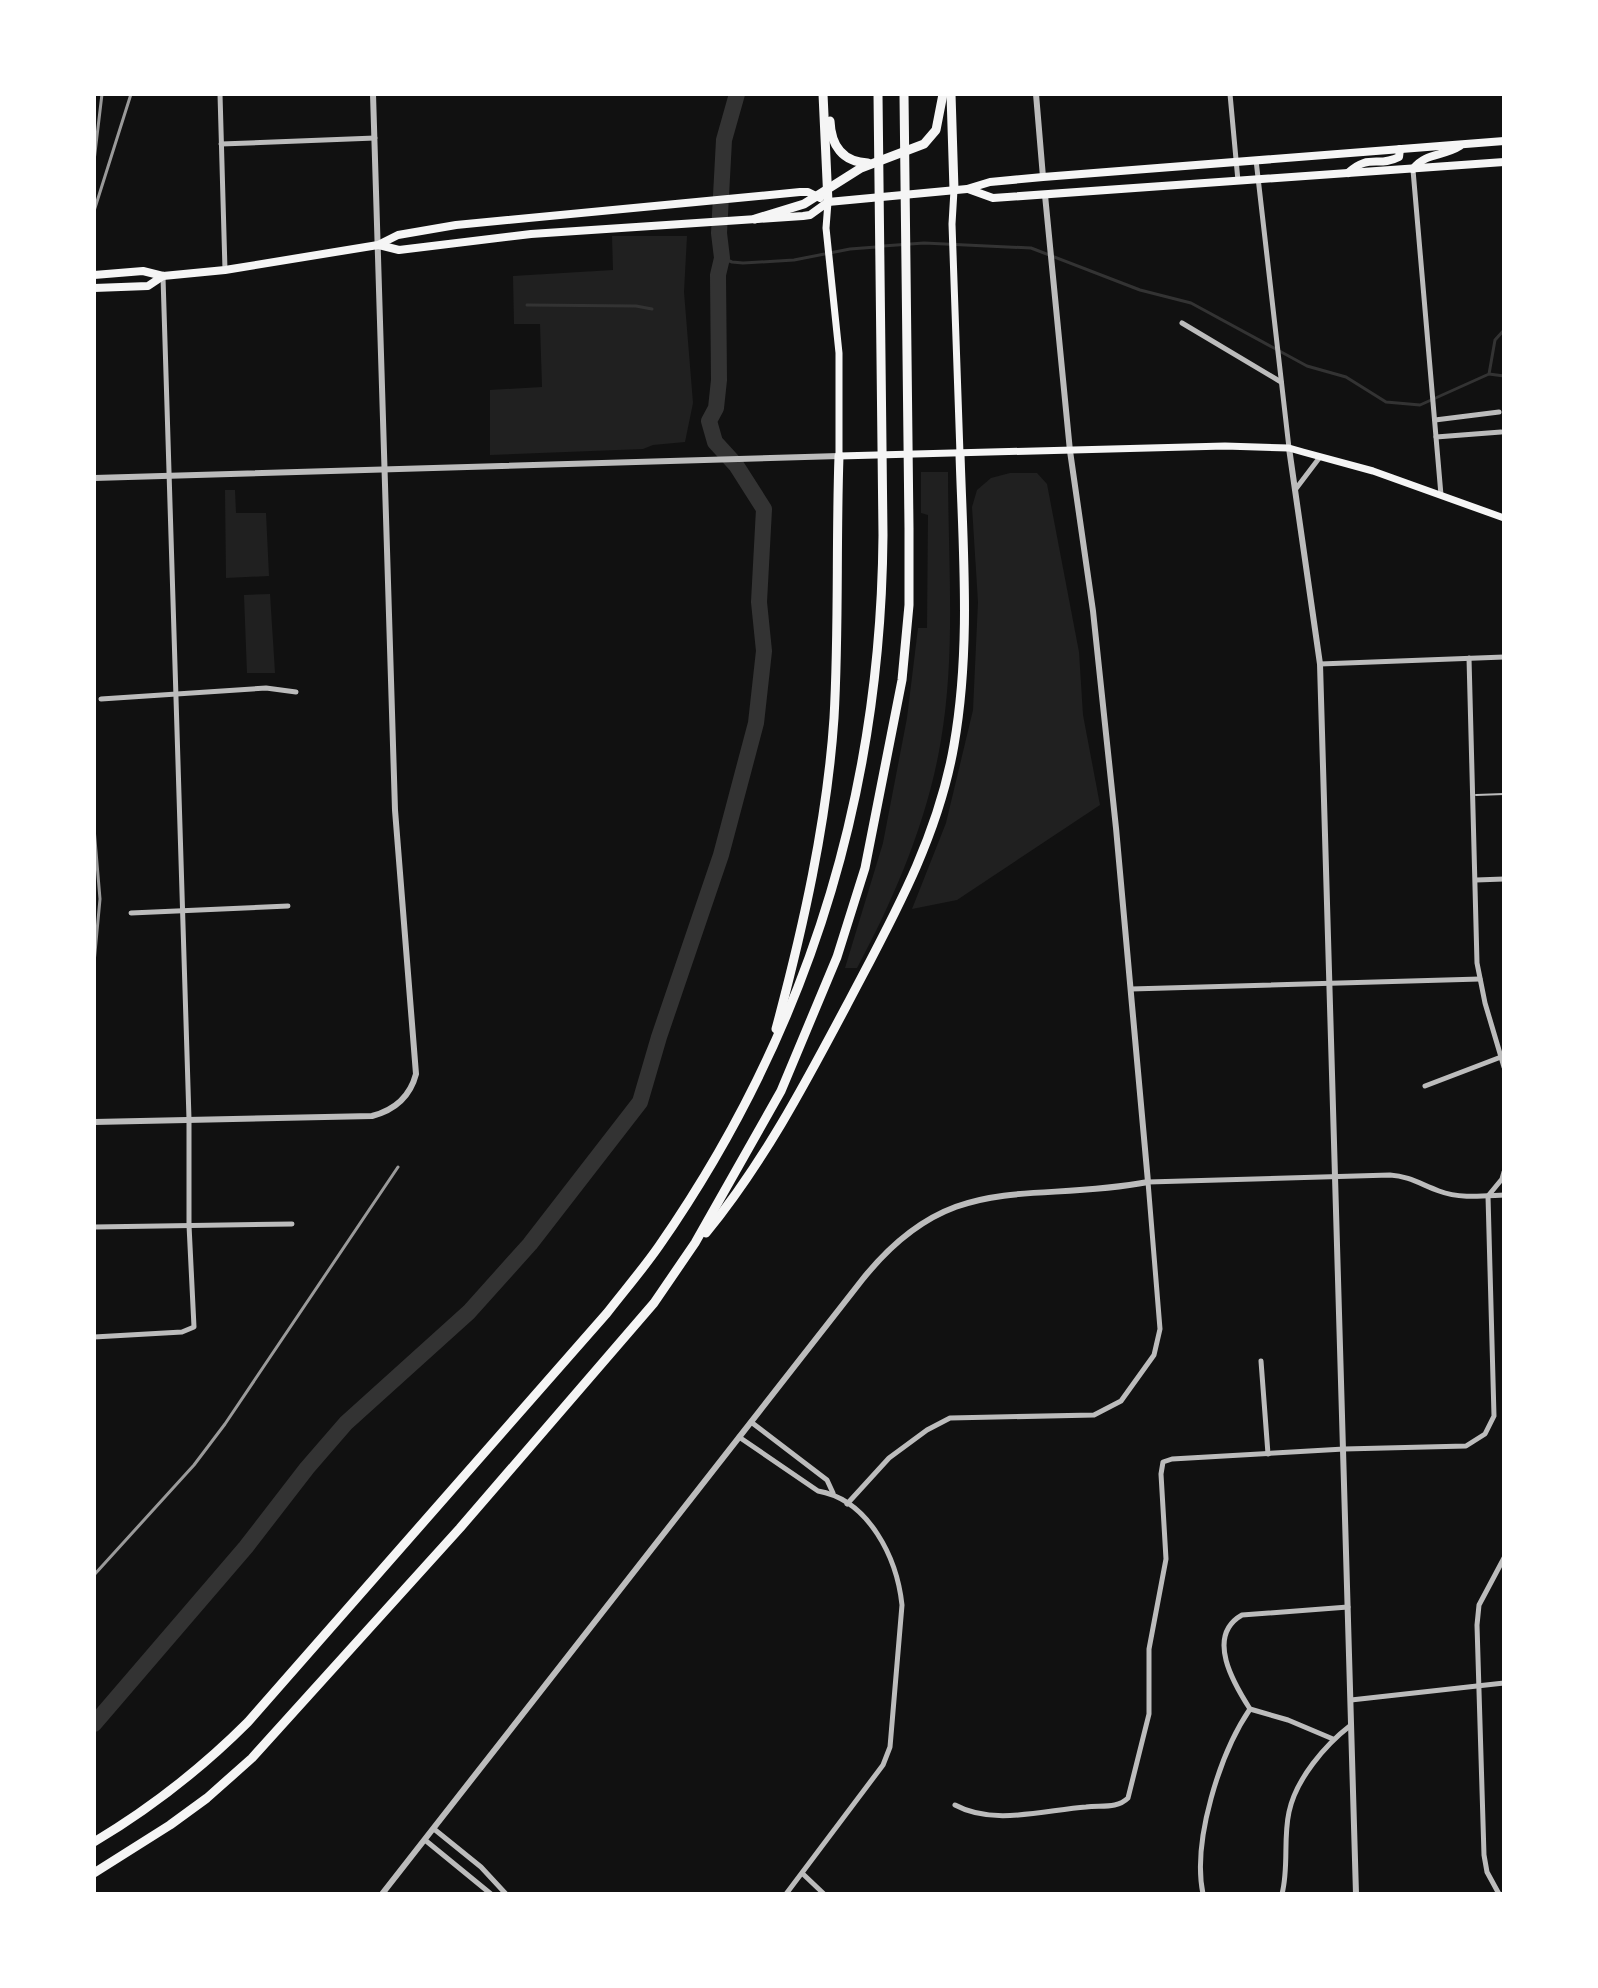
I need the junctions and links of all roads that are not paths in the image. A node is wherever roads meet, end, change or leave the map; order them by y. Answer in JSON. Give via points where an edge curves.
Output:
{"nodes":[{"id":1,"x":220,"y":94,"type":"edge"},
{"id":2,"x":373,"y":94,"type":"edge"},
{"id":3,"x":826,"y":94,"type":"edge"},
{"id":4,"x":878,"y":94,"type":"edge"},
{"id":5,"x":904,"y":94,"type":"edge"},
{"id":6,"x":943,"y":94,"type":"edge"},
{"id":7,"x":951,"y":94,"type":"edge"},
{"id":8,"x":1036,"y":94,"type":"edge"},
{"id":9,"x":1230,"y":94,"type":"edge"},
{"id":10,"x":375,"y":138,"type":"junction"},
{"id":11,"x":1504,"y":141,"type":"edge"},
{"id":12,"x":221,"y":144,"type":"junction"},
{"id":13,"x":1463,"y":144,"type":"junction"},
{"id":14,"x":1400,"y":149,"type":"junction"},
{"id":15,"x":1256,"y":160,"type":"junction"},
{"id":16,"x":1237,"y":162,"type":"junction"},
{"id":17,"x":1504,"y":162,"type":"edge"},
{"id":18,"x":875,"y":164,"type":"junction"},
{"id":19,"x":1413,"y":169,"type":"junction"},
{"id":20,"x":1348,"y":174,"type":"junction"},
{"id":21,"x":1043,"y":177,"type":"junction"},
{"id":22,"x":1259,"y":180,"type":"junction"},
{"id":23,"x":1238,"y":182,"type":"junction"},
{"id":24,"x":967,"y":189,"type":"junction"},
{"id":25,"x":828,"y":190,"type":"junction"},
{"id":26,"x":954,"y":190,"type":"junction"},
{"id":27,"x":1045,"y":195,"type":"junction"},
{"id":28,"x":817,"y":197,"type":"junction"},
{"id":29,"x":828,"y":202,"type":"junction"},
{"id":30,"x":801,"y":211,"type":"junction"},
{"id":31,"x":755,"y":219,"type":"joint"},
{"id":32,"x":378,"y":245,"type":"junction"},
{"id":33,"x":225,"y":270,"type":"junction"},
{"id":34,"x":94,"y":275,"type":"edge"},
{"id":35,"x":163,"y":276,"type":"junction"},
{"id":36,"x":94,"y":288,"type":"edge"},
{"id":37,"x":1182,"y":323,"type":"dead end"},
{"id":38,"x":1281,"y":382,"type":"junction"},
{"id":39,"x":1499,"y":412,"type":"dead end"},
{"id":40,"x":1435,"y":420,"type":"junction"},
{"id":41,"x":1501,"y":432,"type":"dead end"},
{"id":42,"x":1436,"y":437,"type":"junction"},
{"id":43,"x":1289,"y":448,"type":"junction"},
{"id":44,"x":1070,"y":451,"type":"junction"},
{"id":45,"x":960,"y":454,"type":"junction"},
{"id":46,"x":839,"y":456,"type":"junction"},
{"id":47,"x":1320,"y":456,"type":"junction"},
{"id":48,"x":385,"y":469,"type":"junction"},
{"id":49,"x":170,"y":476,"type":"junction"},
{"id":50,"x":94,"y":478,"type":"edge"},
{"id":51,"x":1294,"y":491,"type":"junction"},
{"id":52,"x":1441,"y":495,"type":"junction"},
{"id":53,"x":1504,"y":518,"type":"edge"},
{"id":54,"x":1504,"y":657,"type":"edge"},
{"id":55,"x":1469,"y":658,"type":"junction"},
{"id":56,"x":1320,"y":664,"type":"junction"},
{"id":57,"x":296,"y":692,"type":"dead end"},
{"id":58,"x":176,"y":693,"type":"junction"},
{"id":59,"x":101,"y":699,"type":"dead end"},
{"id":60,"x":1504,"y":794,"type":"edge"},
{"id":61,"x":1475,"y":795,"type":"junction"},
{"id":62,"x":1504,"y":879,"type":"edge"},
{"id":63,"x":1476,"y":880,"type":"junction"},
{"id":64,"x":288,"y":906,"type":"dead end"},
{"id":65,"x":181,"y":910,"type":"junction"},
{"id":66,"x":131,"y":913,"type":"dead end"},
{"id":67,"x":1480,"y":979,"type":"junction"},
{"id":68,"x":1330,"y":984,"type":"junction"},
{"id":69,"x":1131,"y":989,"type":"junction"},
{"id":70,"x":769,"y":1055,"type":"junction"},
{"id":71,"x":1501,"y":1057,"type":"junction"},
{"id":72,"x":1504,"y":1067,"type":"edge"},
{"id":73,"x":1425,"y":1086,"type":"dead end"},
{"id":74,"x":189,"y":1119,"type":"junction"},
{"id":75,"x":94,"y":1122,"type":"edge"},
{"id":76,"x":1504,"y":1172,"type":"edge"},
{"id":77,"x":1337,"y":1176,"type":"junction"},
{"id":78,"x":1148,"y":1182,"type":"junction"},
{"id":79,"x":1504,"y":1195,"type":"edge"},
{"id":80,"x":1488,"y":1196,"type":"junction"},
{"id":81,"x":292,"y":1224,"type":"dead end"},
{"id":82,"x":189,"y":1225,"type":"junction"},
{"id":83,"x":94,"y":1227,"type":"edge"},
{"id":84,"x":679,"y":1267,"type":"junction"},
{"id":85,"x":94,"y":1337,"type":"edge"},
{"id":86,"x":1261,"y":1361,"type":"dead end"},
{"id":87,"x":751,"y":1422,"type":"junction"},
{"id":88,"x":739,"y":1437,"type":"junction"},
{"id":89,"x":1344,"y":1449,"type":"junction"},
{"id":90,"x":1268,"y":1454,"type":"junction"},
{"id":91,"x":834,"y":1494,"type":"junction"},
{"id":92,"x":847,"y":1504,"type":"junction"},
{"id":93,"x":1504,"y":1558,"type":"edge"},
{"id":94,"x":1348,"y":1607,"type":"junction"},
{"id":95,"x":1504,"y":1683,"type":"edge"},
{"id":96,"x":1478,"y":1687,"type":"junction"},
{"id":97,"x":1351,"y":1700,"type":"junction"},
{"id":98,"x":1250,"y":1709,"type":"junction"},
{"id":99,"x":1351,"y":1725,"type":"junction"},
{"id":100,"x":1333,"y":1739,"type":"junction"},
{"id":101,"x":955,"y":1805,"type":"dead end"},
{"id":102,"x":434,"y":1829,"type":"junction"},
{"id":103,"x":425,"y":1840,"type":"junction"},
{"id":104,"x":94,"y":1842,"type":"edge"},
{"id":105,"x":94,"y":1873,"type":"edge"},
{"id":106,"x":803,"y":1874,"type":"junction"},
{"id":107,"x":382,"y":1894,"type":"edge"},
{"id":108,"x":491,"y":1894,"type":"edge"},
{"id":109,"x":506,"y":1894,"type":"edge"},
{"id":110,"x":786,"y":1894,"type":"edge"},
{"id":111,"x":824,"y":1894,"type":"edge"},
{"id":112,"x":1203,"y":1894,"type":"edge"},
{"id":113,"x":1282,"y":1894,"type":"edge"},
{"id":114,"x":1356,"y":1894,"type":"edge"},
{"id":115,"x":1499,"y":1894,"type":"edge"}],
"edges":[{"from":1,"to":12,"type":"street"},
{"from":2,"to":10,"type":"street"},
{"from":3,"to":18,"type":"highway","via":[[838,151],[859,163]]},
{"from":3,"to":25,"type":"highway"},
{"from":4,"to":70,"type":"highway","via":[[883,535],[876,678],[843,853],[800,983]]},
{"from":5,"to":84,"type":"highway","via":[[909,605],[902,680],[865,868],[837,957],[781,1091]]},
{"from":6,"to":18,"type":"highway","via":[[941,117],[930,139]]},
{"from":7,"to":26,"type":"highway"},
{"from":8,"to":21,"type":"street"},
{"from":9,"to":16,"type":"street"},
{"from":10,"to":12,"type":"street"},
{"from":10,"to":32,"type":"street"},
{"from":11,"to":13,"type":"main road"},
{"from":12,"to":33,"type":"street"},
{"from":13,"to":14,"type":"main road"},
{"from":13,"to":19,"type":"main road","via":[[1447,154],[1427,156]]},
{"from":14,"to":15,"type":"main road"},
{"from":14,"to":20,"type":"main road","via":[[1394,160],[1359,163]]},
{"from":15,"to":16,"type":"main road"},
{"from":15,"to":22,"type":"street"},
{"from":16,"to":21,"type":"main road"},
{"from":16,"to":23,"type":"street"},
{"from":17,"to":19,"type":"main road"},
{"from":18,"to":25,"type":"highway"},
{"from":19,"to":20,"type":"main road"},
{"from":19,"to":40,"type":"street"},
{"from":20,"to":22,"type":"main road"},
{"from":21,"to":24,"type":"main road"},
{"from":22,"to":23,"type":"main road"},
{"from":22,"to":38,"type":"street"},
{"from":23,"to":27,"type":"main road"},
{"from":24,"to":26,"type":"main road"},
{"from":24,"to":27,"type":"main road","via":[[993,198]]},
{"from":25,"to":28,"type":"highway"},
{"from":25,"to":29,"type":"highway"},
{"from":26,"to":29,"type":"main road"},
{"from":26,"to":45,"type":"main road"},
{"from":27,"to":44,"type":"street"},
{"from":28,"to":29,"type":"main road"},
{"from":28,"to":30,"type":"highway"},
{"from":28,"to":32,"type":"main road","via":[[800,192],[456,225],[398,235]]},
{"from":29,"to":30,"type":"main road","via":[[810,215]]},
{"from":29,"to":46,"type":"main road","via":[[839,353]]},
{"from":30,"to":31,"type":"highway"},
{"from":31,"to":32,"type":"main road","via":[[531,234],[399,250]]},
{"from":32,"to":33,"type":"main road"},
{"from":32,"to":48,"type":"street"},
{"from":33,"to":35,"type":"main road"},
{"from":34,"to":35,"type":"main road","via":[[143,271]]},
{"from":35,"to":36,"type":"main road","via":[[148,286]]},
{"from":35,"to":49,"type":"street"},
{"from":37,"to":38,"type":"street"},
{"from":38,"to":43,"type":"street"},
{"from":39,"to":40,"type":"street"},
{"from":40,"to":42,"type":"street"},
{"from":41,"to":42,"type":"street"},
{"from":42,"to":52,"type":"street"},
{"from":43,"to":44,"type":"main road"},
{"from":43,"to":47,"type":"main road"},
{"from":43,"to":51,"type":"street"},
{"from":44,"to":45,"type":"main road"},
{"from":44,"to":69,"type":"street","via":[[1093,611]]},
{"from":45,"to":46,"type":"main road"},
{"from":45,"to":84,"type":"highway","via":[[963,675],[936,818],[906,893],[788,1115],[734,1199]]},
{"from":46,"to":48,"type":"street"},
{"from":46,"to":70,"type":"highway","via":[[834,704],[826,786]]},
{"from":47,"to":51,"type":"street"},
{"from":47,"to":52,"type":"main road"},
{"from":48,"to":49,"type":"street"},
{"from":48,"to":74,"type":"street","via":[[395,810],[416,1059],[413,1085],[403,1100],[372,1116]]},
{"from":49,"to":50,"type":"street"},
{"from":49,"to":58,"type":"street"},
{"from":51,"to":56,"type":"street"},
{"from":52,"to":53,"type":"main road"},
{"from":54,"to":55,"type":"street"},
{"from":55,"to":56,"type":"street"},
{"from":55,"to":61,"type":"street"},
{"from":56,"to":68,"type":"street"},
{"from":57,"to":58,"type":"street","via":[[266,688]]},
{"from":58,"to":59,"type":"street"},
{"from":58,"to":65,"type":"street"},
{"from":60,"to":61,"type":"lane"},
{"from":61,"to":63,"type":"street"},
{"from":62,"to":63,"type":"street"},
{"from":63,"to":67,"type":"street"},
{"from":64,"to":65,"type":"street"},
{"from":65,"to":66,"type":"street"},
{"from":65,"to":74,"type":"street"},
{"from":67,"to":68,"type":"street"},
{"from":67,"to":71,"type":"street"},
{"from":68,"to":69,"type":"street"},
{"from":68,"to":77,"type":"street"},
{"from":69,"to":78,"type":"street"},
{"from":70,"to":104,"type":"highway","via":[[693,1193],[607,1313],[248,1722],[190,1776]]},
{"from":71,"to":72,"type":"street"},
{"from":71,"to":73,"type":"street"},
{"from":74,"to":75,"type":"street"},
{"from":74,"to":82,"type":"street"},
{"from":76,"to":80,"type":"street"},
{"from":77,"to":78,"type":"street"},
{"from":77,"to":80,"type":"street","via":[[1403,1176],[1453,1195]]},
{"from":77,"to":89,"type":"street"},
{"from":78,"to":87,"type":"street","via":[[980,1198],[914,1228],[868,1273]]},
{"from":78,"to":92,"type":"street","via":[[1160,1329],[1154,1355],[1121,1401],[1094,1415],[950,1418],[889,1458]]},
{"from":79,"to":80,"type":"street"},
{"from":80,"to":89,"type":"street","via":[[1494,1416],[1485,1434],[1466,1446]]},
{"from":81,"to":82,"type":"street"},
{"from":82,"to":83,"type":"street"},
{"from":82,"to":85,"type":"street","via":[[194,1327]]},
{"from":84,"to":105,"type":"highway","via":[[573,1399],[268,1742],[207,1798]]},
{"from":86,"to":90,"type":"street"},
{"from":87,"to":88,"type":"street"},
{"from":87,"to":91,"type":"street","via":[[827,1480]]},
{"from":88,"to":91,"type":"street","via":[[818,1491]]},
{"from":88,"to":102,"type":"street"},
{"from":89,"to":90,"type":"street"},
{"from":89,"to":94,"type":"street"},
{"from":90,"to":101,"type":"street","via":[[1163,1462],[1166,1559],[1150,1638],[1149,1714],[1128,1798],[1114,1806],[1046,1813],[990,1815]]},
{"from":91,"to":92,"type":"street"},
{"from":92,"to":106,"type":"street","via":[[889,1552],[900,1585],[893,1728],[883,1765]]},
{"from":93,"to":96,"type":"street","via":[[1477,1614]]},
{"from":94,"to":97,"type":"street"},
{"from":94,"to":98,"type":"street","via":[[1251,1613],[1235,1620],[1226,1635],[1225,1660]]},
{"from":95,"to":96,"type":"street"},
{"from":96,"to":97,"type":"street"},
{"from":96,"to":115,"type":"street","via":[[1484,1855]]},
{"from":97,"to":99,"type":"street"},
{"from":98,"to":100,"type":"street"},
{"from":98,"to":112,"type":"street","via":[[1233,1738],[1206,1821],[1200,1852]]},
{"from":99,"to":100,"type":"street"},
{"from":99,"to":114,"type":"street"},
{"from":100,"to":113,"type":"street","via":[[1288,1813]]},
{"from":102,"to":103,"type":"street"},
{"from":102,"to":109,"type":"street"},
{"from":103,"to":107,"type":"street"},
{"from":103,"to":108,"type":"street"},
{"from":106,"to":110,"type":"street"},
{"from":106,"to":111,"type":"street"}]}
